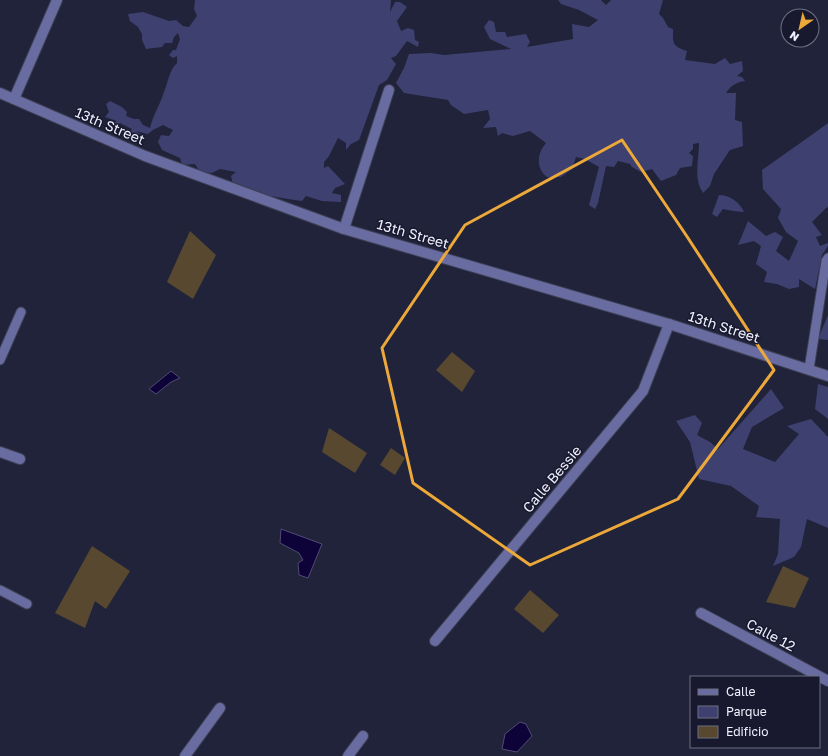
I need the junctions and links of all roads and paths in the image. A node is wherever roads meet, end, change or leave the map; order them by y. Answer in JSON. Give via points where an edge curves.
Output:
{"nodes":[{"id":1,"x":57,"y":0,"type":"edge"},
{"id":2,"x":389,"y":90,"type":"dead end"},
{"id":3,"x":0,"y":93,"type":"edge"},
{"id":4,"x":14,"y":99,"type":"junction"},
{"id":5,"x":344,"y":229,"type":"junction"},
{"id":6,"x":828,"y":258,"type":"edge"},
{"id":7,"x":21,"y":312,"type":"dead end"},
{"id":8,"x":669,"y":324,"type":"junction"},
{"id":9,"x":0,"y":360,"type":"edge"},
{"id":10,"x":808,"y":369,"type":"junction"},
{"id":11,"x":828,"y":376,"type":"edge"},
{"id":12,"x":0,"y":452,"type":"edge"},
{"id":13,"x":20,"y":459,"type":"dead end"},
{"id":14,"x":0,"y":590,"type":"edge"},
{"id":15,"x":27,"y":604,"type":"dead end"},
{"id":16,"x":701,"y":613,"type":"dead end"},
{"id":17,"x":435,"y":641,"type":"dead end"},
{"id":18,"x":819,"y":676,"type":"edge"},
{"id":19,"x":220,"y":708,"type":"dead end"},
{"id":20,"x":363,"y":736,"type":"dead end"},
{"id":21,"x":185,"y":756,"type":"edge"},
{"id":22,"x":348,"y":756,"type":"edge"}],
"edges":[{"from":1,"to":4,"type":"street"},
{"from":2,"to":5,"type":"street"},
{"from":3,"to":4,"type":"street","name":"13th Street"},
{"from":4,"to":5,"type":"street","name":"13th Street","via":[[145,156]]},
{"from":5,"to":8,"type":"street","name":"13th Street"},
{"from":6,"to":10,"type":"lane"},
{"from":7,"to":9,"type":"lane"},
{"from":8,"to":10,"type":"street","name":"13th Street"},
{"from":8,"to":17,"type":"street","name":"Calle Bessie","via":[[643,391]]},
{"from":10,"to":11,"type":"street","name":"13th Street"},
{"from":12,"to":13,"type":"street"},
{"from":14,"to":15,"type":"lane"},
{"from":16,"to":18,"type":"street","name":"Calle 12"},
{"from":19,"to":21,"type":"street"},
{"from":20,"to":22,"type":"street"}]}
